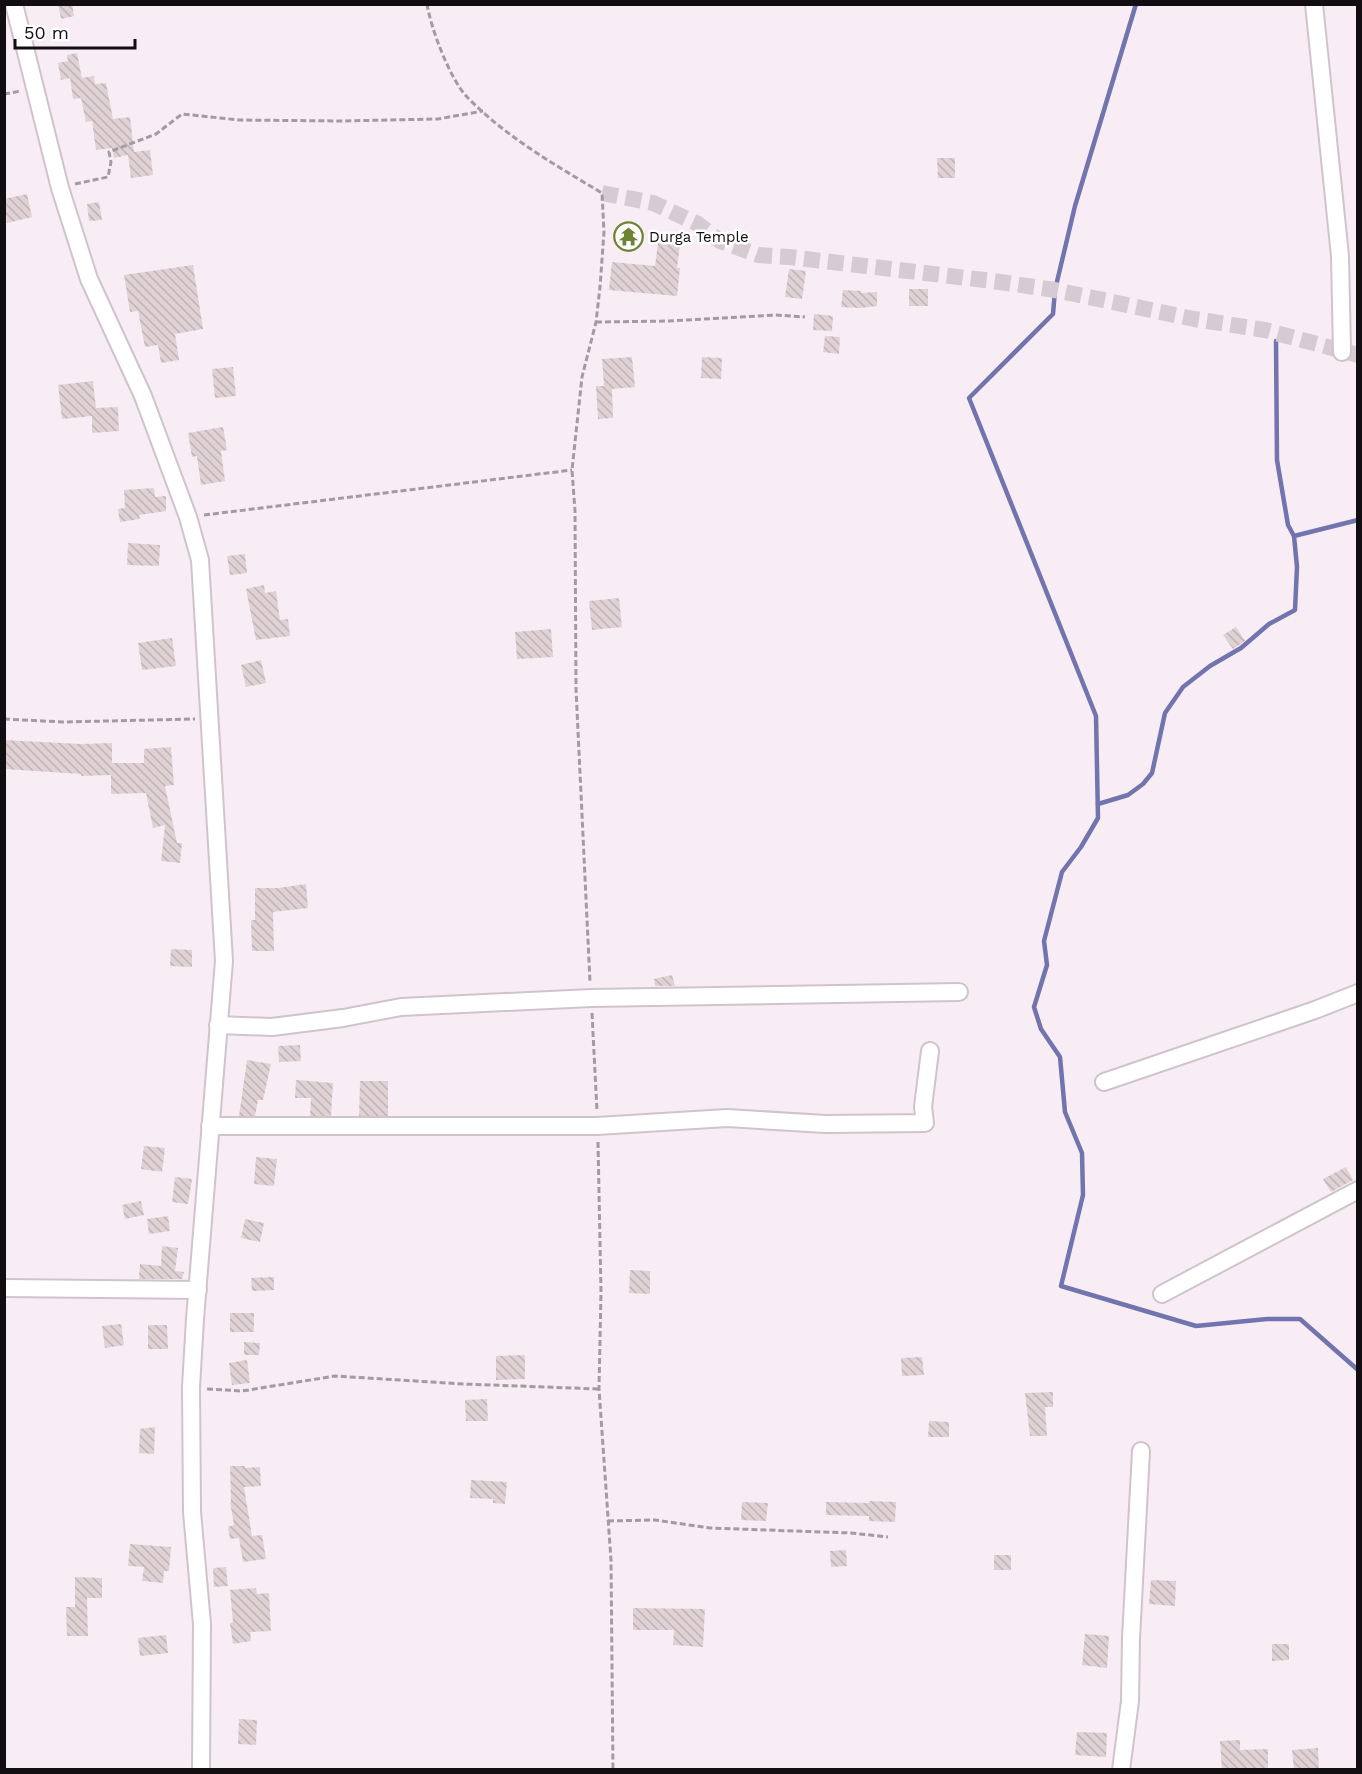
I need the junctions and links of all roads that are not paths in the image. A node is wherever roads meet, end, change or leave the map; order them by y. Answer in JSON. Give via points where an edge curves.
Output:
{"nodes":[{"id":1,"x":14,"y":4,"type":"edge"},
{"id":2,"x":1314,"y":4,"type":"edge"},
{"id":3,"x":1358,"y":255,"type":"edge"},
{"id":4,"x":1340,"y":256,"type":"junction"},
{"id":5,"x":1342,"y":352,"type":"dead end"},
{"id":6,"x":958,"y":992,"type":"dead end"},
{"id":7,"x":1358,"y":993,"type":"edge"},
{"id":8,"x":218,"y":1025,"type":"junction"},
{"id":9,"x":930,"y":1051,"type":"dead end"},
{"id":10,"x":1104,"y":1082,"type":"dead end"},
{"id":11,"x":210,"y":1126,"type":"junction"},
{"id":12,"x":1358,"y":1190,"type":"edge"},
{"id":13,"x":4,"y":1288,"type":"edge"},
{"id":14,"x":198,"y":1290,"type":"junction"},
{"id":15,"x":1162,"y":1294,"type":"dead end"},
{"id":16,"x":1141,"y":1451,"type":"dead end"},
{"id":17,"x":201,"y":1770,"type":"edge"},
{"id":18,"x":1121,"y":1770,"type":"edge"}],
"edges":[{"from":1,"to":8,"type":"street","via":[[60,188],[89,279],[143,396],[200,560],[224,961]]},
{"from":2,"to":4,"type":"street"},
{"from":3,"to":4,"type":"street"},
{"from":4,"to":5,"type":"street"},
{"from":6,"to":8,"type":"street","via":[[591,998],[401,1007],[272,1027]]},
{"from":7,"to":10,"type":"street"},
{"from":8,"to":11,"type":"street"},
{"from":9,"to":11,"type":"street","via":[[923,1107],[925,1123],[825,1124],[727,1118],[597,1125]]},
{"from":11,"to":14,"type":"street"},
{"from":12,"to":15,"type":"street"},
{"from":13,"to":14,"type":"street"},
{"from":14,"to":17,"type":"street","via":[[191,1387],[192,1512],[202,1624]]},
{"from":16,"to":18,"type":"street","via":[[1131,1701]]}]}
